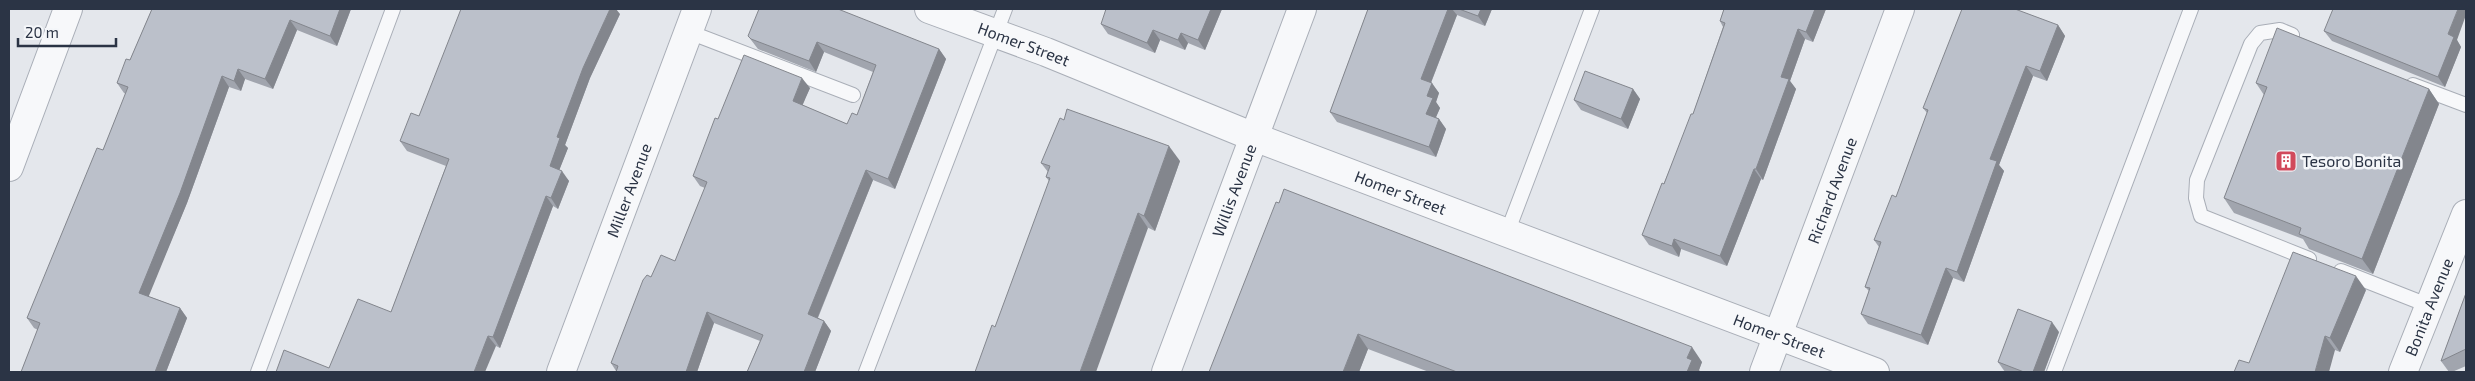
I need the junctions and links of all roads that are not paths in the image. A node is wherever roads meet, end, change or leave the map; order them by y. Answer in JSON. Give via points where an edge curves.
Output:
{"nodes":[{"id":1,"x":68,"y":9,"type":"edge"},
{"id":2,"x":394,"y":9,"type":"edge"},
{"id":3,"x":929,"y":9,"type":"edge"},
{"id":4,"x":1302,"y":9,"type":"edge"},
{"id":5,"x":1592,"y":9,"type":"edge"},
{"id":6,"x":1900,"y":9,"type":"edge"},
{"id":7,"x":2191,"y":9,"type":"edge"},
{"id":8,"x":693,"y":20,"type":"edge"},
{"id":9,"x":1000,"y":21,"type":"edge"},
{"id":10,"x":2307,"y":42,"type":"edge"},
{"id":11,"x":2398,"y":79,"type":"edge"},
{"id":12,"x":853,"y":95,"type":"dead end"},
{"id":13,"x":2466,"y":105,"type":"edge"},
{"id":14,"x":1254,"y":137,"type":"junction"},
{"id":15,"x":9,"y":166,"type":"edge"},
{"id":16,"x":2466,"y":214,"type":"edge"},
{"id":17,"x":1506,"y":233,"type":"junction"},
{"id":18,"x":2430,"y":306,"type":"junction"},
{"id":19,"x":1778,"y":335,"type":"junction"},
{"id":20,"x":258,"y":372,"type":"edge"},
{"id":21,"x":561,"y":372,"type":"edge"},
{"id":22,"x":866,"y":372,"type":"edge"},
{"id":23,"x":1166,"y":372,"type":"edge"},
{"id":24,"x":1764,"y":372,"type":"edge"},
{"id":25,"x":1875,"y":372,"type":"edge"},
{"id":26,"x":2054,"y":372,"type":"edge"},
{"id":27,"x":2403,"y":372,"type":"edge"}],
"edges":[{"from":1,"to":15,"type":"street"},
{"from":2,"to":20,"type":"lane"},
{"from":3,"to":9,"type":"street","name":"Homer Street"},
{"from":4,"to":14,"type":"street","name":"Willis Avenue"},
{"from":5,"to":17,"type":"lane"},
{"from":6,"to":19,"type":"street","name":"Richard Avenue"},
{"from":7,"to":26,"type":"lane"},
{"from":8,"to":12,"type":"lane"},
{"from":8,"to":21,"type":"street","name":"Miller Avenue"},
{"from":9,"to":14,"type":"street","name":"Homer Street"},
{"from":9,"to":22,"type":"lane"},
{"from":10,"to":18,"type":"lane","via":[[2280,30],[2260,33],[2251,44],[2197,180],[2196,198],[2201,216]]},
{"from":11,"to":13,"type":"lane"},
{"from":14,"to":17,"type":"street","name":"Homer Street"},
{"from":14,"to":23,"type":"street","name":"Willis Avenue"},
{"from":16,"to":18,"type":"street","name":"Bonita Avenue"},
{"from":17,"to":19,"type":"street","name":"Homer Street"},
{"from":18,"to":27,"type":"street","name":"Bonita Avenue"},
{"from":19,"to":24,"type":"street","name":"Richard Avenue"},
{"from":19,"to":25,"type":"street","name":"Homer Street"}]}
